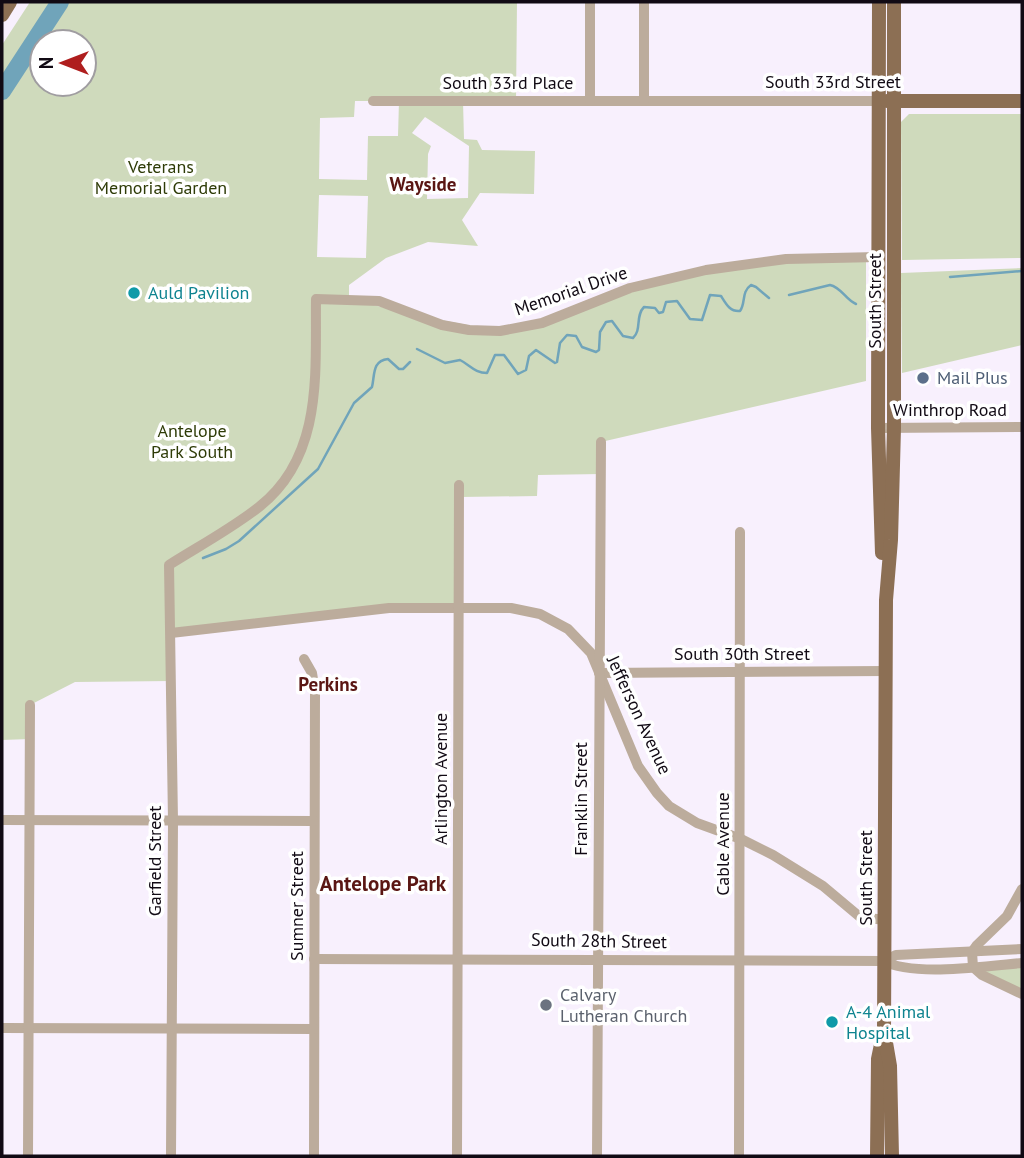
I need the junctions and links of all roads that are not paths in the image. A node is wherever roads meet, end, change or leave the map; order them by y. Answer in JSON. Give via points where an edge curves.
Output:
{"nodes":[{"id":1,"x":10,"y":2,"type":"edge"},
{"id":2,"x":590,"y":2,"type":"edge"},
{"id":3,"x":644,"y":2,"type":"edge"},
{"id":4,"x":879,"y":2,"type":"edge"},
{"id":5,"x":894,"y":2,"type":"edge"},
{"id":6,"x":2,"y":15,"type":"edge"},
{"id":7,"x":644,"y":100,"type":"junction"},
{"id":8,"x":373,"y":101,"type":"dead end"},
{"id":9,"x":590,"y":101,"type":"junction"},
{"id":10,"x":887,"y":101,"type":"junction"},
{"id":11,"x":1022,"y":101,"type":"edge"},
{"id":12,"x":878,"y":257,"type":"junction"},
{"id":13,"x":1022,"y":427,"type":"edge"},
{"id":14,"x":878,"y":428,"type":"junction"},
{"id":15,"x":894,"y":428,"type":"junction"},
{"id":16,"x":601,"y":442,"type":"dead end"},
{"id":17,"x":459,"y":485,"type":"dead end"},
{"id":18,"x":740,"y":532,"type":"dead end"},
{"id":19,"x":169,"y":565,"type":"joint"},
{"id":20,"x":886,"y":600,"type":"junction"},
{"id":21,"x":458,"y":607,"type":"junction"},
{"id":22,"x":171,"y":634,"type":"junction"},
{"id":23,"x":304,"y":659,"type":"dead end"},
{"id":24,"x":741,"y":671,"type":"junction"},
{"id":25,"x":886,"y":671,"type":"junction"},
{"id":26,"x":599,"y":673,"type":"junction"},
{"id":27,"x":30,"y":705,"type":"dead end"},
{"id":28,"x":2,"y":820,"type":"edge"},
{"id":29,"x":29,"y":820,"type":"junction"},
{"id":30,"x":173,"y":821,"type":"junction"},
{"id":31,"x":314,"y":821,"type":"junction"},
{"id":32,"x":741,"y":839,"type":"junction"},
{"id":33,"x":1022,"y":888,"type":"edge"},
{"id":34,"x":885,"y":920,"type":"junction"},
{"id":35,"x":1022,"y":949,"type":"edge"},
{"id":36,"x":972,"y":953,"type":"junction"},
{"id":37,"x":314,"y":958,"type":"junction"},
{"id":38,"x":458,"y":958,"type":"junction"},
{"id":39,"x":598,"y":959,"type":"junction"},
{"id":40,"x":740,"y":960,"type":"junction"},
{"id":41,"x":884,"y":961,"type":"junction"},
{"id":42,"x":1022,"y":963,"type":"edge"},
{"id":43,"x":973,"y":967,"type":"junction"},
{"id":44,"x":1022,"y":994,"type":"edge"},
{"id":45,"x":2,"y":1028,"type":"edge"},
{"id":46,"x":29,"y":1028,"type":"junction"},
{"id":47,"x":172,"y":1028,"type":"junction"},
{"id":48,"x":314,"y":1029,"type":"junction"},
{"id":49,"x":884,"y":1031,"type":"junction"},
{"id":50,"x":28,"y":1156,"type":"edge"},
{"id":51,"x":171,"y":1156,"type":"edge"},
{"id":52,"x":314,"y":1156,"type":"edge"},
{"id":53,"x":457,"y":1156,"type":"edge"},
{"id":54,"x":597,"y":1156,"type":"edge"},
{"id":55,"x":739,"y":1156,"type":"edge"},
{"id":56,"x":877,"y":1156,"type":"edge"},
{"id":57,"x":892,"y":1156,"type":"edge"}],
"edges":[{"from":1,"to":6,"type":"main road"},
{"from":2,"to":9,"type":"street"},
{"from":3,"to":7,"type":"street"},
{"from":4,"to":10,"type":"main road","name":"South Street"},
{"from":5,"to":10,"type":"main road","name":"South Street"},
{"from":7,"to":9,"type":"street","name":"South 33rd Place"},
{"from":7,"to":10,"type":"street","name":"South 33rd Street"},
{"from":8,"to":9,"type":"street","name":"South 33rd Place"},
{"from":10,"to":11,"type":"main road","name":"South 33rd Street"},
{"from":10,"to":12,"type":"main road","name":"South Street"},
{"from":10,"to":15,"type":"main road","name":"South Street"},
{"from":12,"to":14,"type":"main road","name":"South Street"},
{"from":12,"to":19,"type":"street","name":"Memorial Drive","via":[[786,259],[719,268],[630,288],[542,323],[500,331],[442,325],[379,301],[316,299],[315,396],[306,438],[293,467],[261,506]]},
{"from":13,"to":15,"type":"street","name":"Winthrop Road"},
{"from":14,"to":15,"type":"street","name":"Winthrop Road"},
{"from":14,"to":20,"type":"main road","name":"South Street"},
{"from":15,"to":20,"type":"main road","name":"South Street"},
{"from":16,"to":26,"type":"street","name":"Franklin Street"},
{"from":17,"to":21,"type":"street","name":"Arlington Avenue"},
{"from":18,"to":24,"type":"street","name":"Cable Avenue"},
{"from":19,"to":22,"type":"street","name":"Garfield Street"},
{"from":20,"to":25,"type":"main road","name":"South Street"},
{"from":21,"to":22,"type":"street","name":"Jefferson Avenue","via":[[383,609]]},
{"from":21,"to":26,"type":"street","name":"Jefferson Avenue","via":[[519,609],[554,620],[581,641]]},
{"from":21,"to":38,"type":"street","name":"Arlington Avenue"},
{"from":22,"to":30,"type":"street","name":"Garfield Street"},
{"from":23,"to":31,"type":"street","name":"Sumner Street","via":[[315,691]]},
{"from":24,"to":25,"type":"street","name":"South 30th Street"},
{"from":24,"to":26,"type":"street","name":"South 30th Street"},
{"from":24,"to":32,"type":"street","name":"Cable Avenue"},
{"from":25,"to":34,"type":"main road","name":"South Street"},
{"from":26,"to":32,"type":"street","name":"Jefferson Avenue","via":[[638,766],[657,793],[684,816]]},
{"from":26,"to":39,"type":"street","name":"Franklin Street"},
{"from":27,"to":29,"type":"street"},
{"from":28,"to":29,"type":"street"},
{"from":29,"to":30,"type":"street"},
{"from":29,"to":46,"type":"street"},
{"from":30,"to":31,"type":"street"},
{"from":30,"to":47,"type":"street","name":"Garfield Street"},
{"from":31,"to":37,"type":"street","name":"Sumner Street"},
{"from":32,"to":34,"type":"street","name":"Jefferson Avenue","via":[[799,869],[860,916]]},
{"from":32,"to":40,"type":"street","name":"Cable Avenue"},
{"from":33,"to":36,"type":"street","via":[[1007,916]]},
{"from":34,"to":41,"type":"main road","name":"South Street"},
{"from":35,"to":36,"type":"street"},
{"from":36,"to":41,"type":"street","via":[[896,955]]},
{"from":36,"to":43,"type":"street"},
{"from":37,"to":38,"type":"street","name":"South 28th Street"},
{"from":37,"to":48,"type":"street","name":"Sumner Street"},
{"from":38,"to":39,"type":"street","name":"South 28th Street"},
{"from":38,"to":53,"type":"street","name":"Arlington Avenue"},
{"from":39,"to":40,"type":"street","name":"South 28th Street"},
{"from":39,"to":54,"type":"street","name":"Franklin Street"},
{"from":40,"to":41,"type":"street","name":"South 28th Street"},
{"from":40,"to":55,"type":"street","name":"Cable Avenue"},
{"from":41,"to":43,"type":"street","via":[[896,967]]},
{"from":41,"to":49,"type":"main road","name":"South Street"},
{"from":42,"to":43,"type":"street"},
{"from":43,"to":44,"type":"street"},
{"from":45,"to":46,"type":"street"},
{"from":46,"to":47,"type":"street"},
{"from":46,"to":50,"type":"street"},
{"from":47,"to":48,"type":"street"},
{"from":47,"to":51,"type":"street","name":"Garfield Street"},
{"from":48,"to":52,"type":"street","name":"Sumner Street"},
{"from":49,"to":56,"type":"main road","name":"South Street","via":[[877,1059]]},
{"from":49,"to":57,"type":"main road","name":"South Street","via":[[890,1066]]}]}
